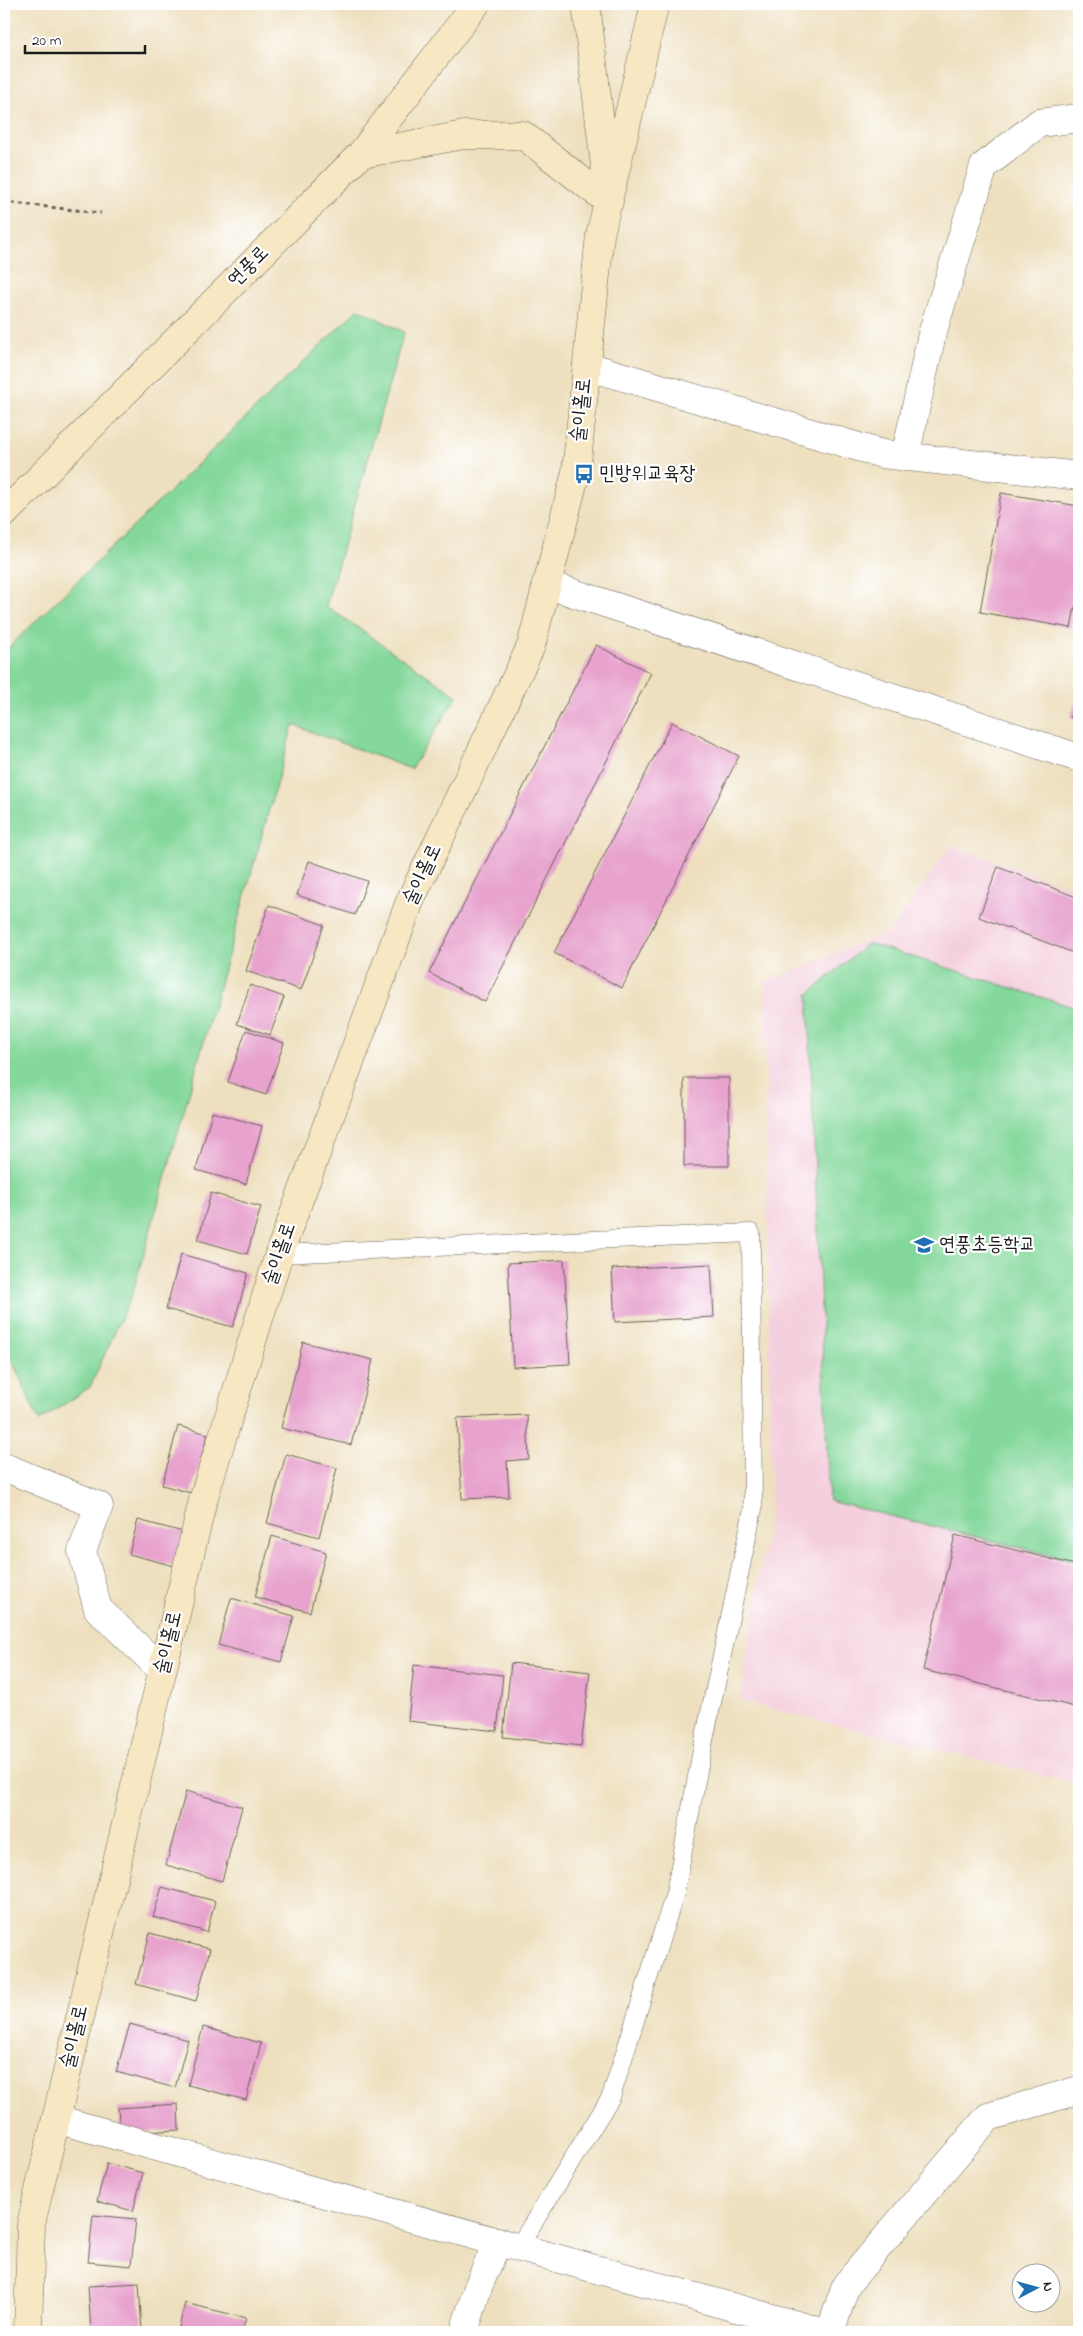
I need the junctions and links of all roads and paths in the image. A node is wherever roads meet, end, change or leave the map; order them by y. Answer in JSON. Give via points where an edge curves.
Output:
{"nodes":[{"id":1,"x":476,"y":4,"type":"edge"},
{"id":2,"x":586,"y":4,"type":"edge"},
{"id":3,"x":654,"y":4,"type":"edge"},
{"id":4,"x":1079,"y":118,"type":"edge"},
{"id":5,"x":361,"y":154,"type":"junction"},
{"id":6,"x":4,"y":202,"type":"edge"},
{"id":7,"x":609,"y":202,"type":"junction"},
{"id":8,"x":101,"y":213,"type":"dead end"},
{"id":9,"x":587,"y":366,"type":"junction"},
{"id":10,"x":905,"y":457,"type":"junction"},
{"id":11,"x":1079,"y":476,"type":"edge"},
{"id":12,"x":4,"y":514,"type":"edge"},
{"id":13,"x":546,"y":584,"type":"junction"},
{"id":14,"x":1079,"y":758,"type":"edge"},
{"id":15,"x":279,"y":1254,"type":"junction"},
{"id":16,"x":4,"y":1467,"type":"edge"},
{"id":17,"x":162,"y":1670,"type":"junction"},
{"id":18,"x":1079,"y":2090,"type":"edge"},
{"id":19,"x":56,"y":2119,"type":"junction"},
{"id":20,"x":508,"y":2244,"type":"junction"},
{"id":21,"x":28,"y":2332,"type":"edge"},
{"id":22,"x":464,"y":2332,"type":"edge"},
{"id":23,"x":822,"y":2332,"type":"edge"},
{"id":24,"x":830,"y":2332,"type":"edge"}],
"edges":[{"from":1,"to":5,"type":"main road","name":"연풍로"},
{"from":2,"to":7,"type":"main road"},
{"from":3,"to":7,"type":"main road","name":"술이홀로"},
{"from":4,"to":10,"type":"street","via":[[1039,123],[984,166],[932,334]]},
{"from":5,"to":7,"type":"main road","via":[[464,135],[523,135]]},
{"from":5,"to":12,"type":"main road","name":"연풍로"},
{"from":6,"to":8,"type":"path"},
{"from":7,"to":9,"type":"main road","name":"술이홀로","via":[[600,235]]},
{"from":9,"to":10,"type":"street","via":[[882,454]]},
{"from":9,"to":13,"type":"main road","name":"술이홀로","via":[[576,472]]},
{"from":10,"to":11,"type":"street"},
{"from":13,"to":14,"type":"street"},
{"from":13,"to":15,"type":"main road","name":"술이홀로","via":[[531,646],[410,901]]},
{"from":15,"to":17,"type":"main road","name":"술이홀로","via":[[203,1500]]},
{"from":15,"to":20,"type":"lane","via":[[751,1233],[753,1509],[675,1893],[611,2097]]},
{"from":16,"to":17,"type":"street","via":[[99,1506],[82,1551],[98,1609]]},
{"from":17,"to":19,"type":"main road","name":"술이홀로"},
{"from":18,"to":24,"type":"street","via":[[988,2117],[846,2285]]},
{"from":19,"to":20,"type":"street"},
{"from":19,"to":21,"type":"main road","name":"술이홀로","via":[[31,2224]]},
{"from":20,"to":22,"type":"street","via":[[478,2287]]},
{"from":20,"to":23,"type":"street"}]}
